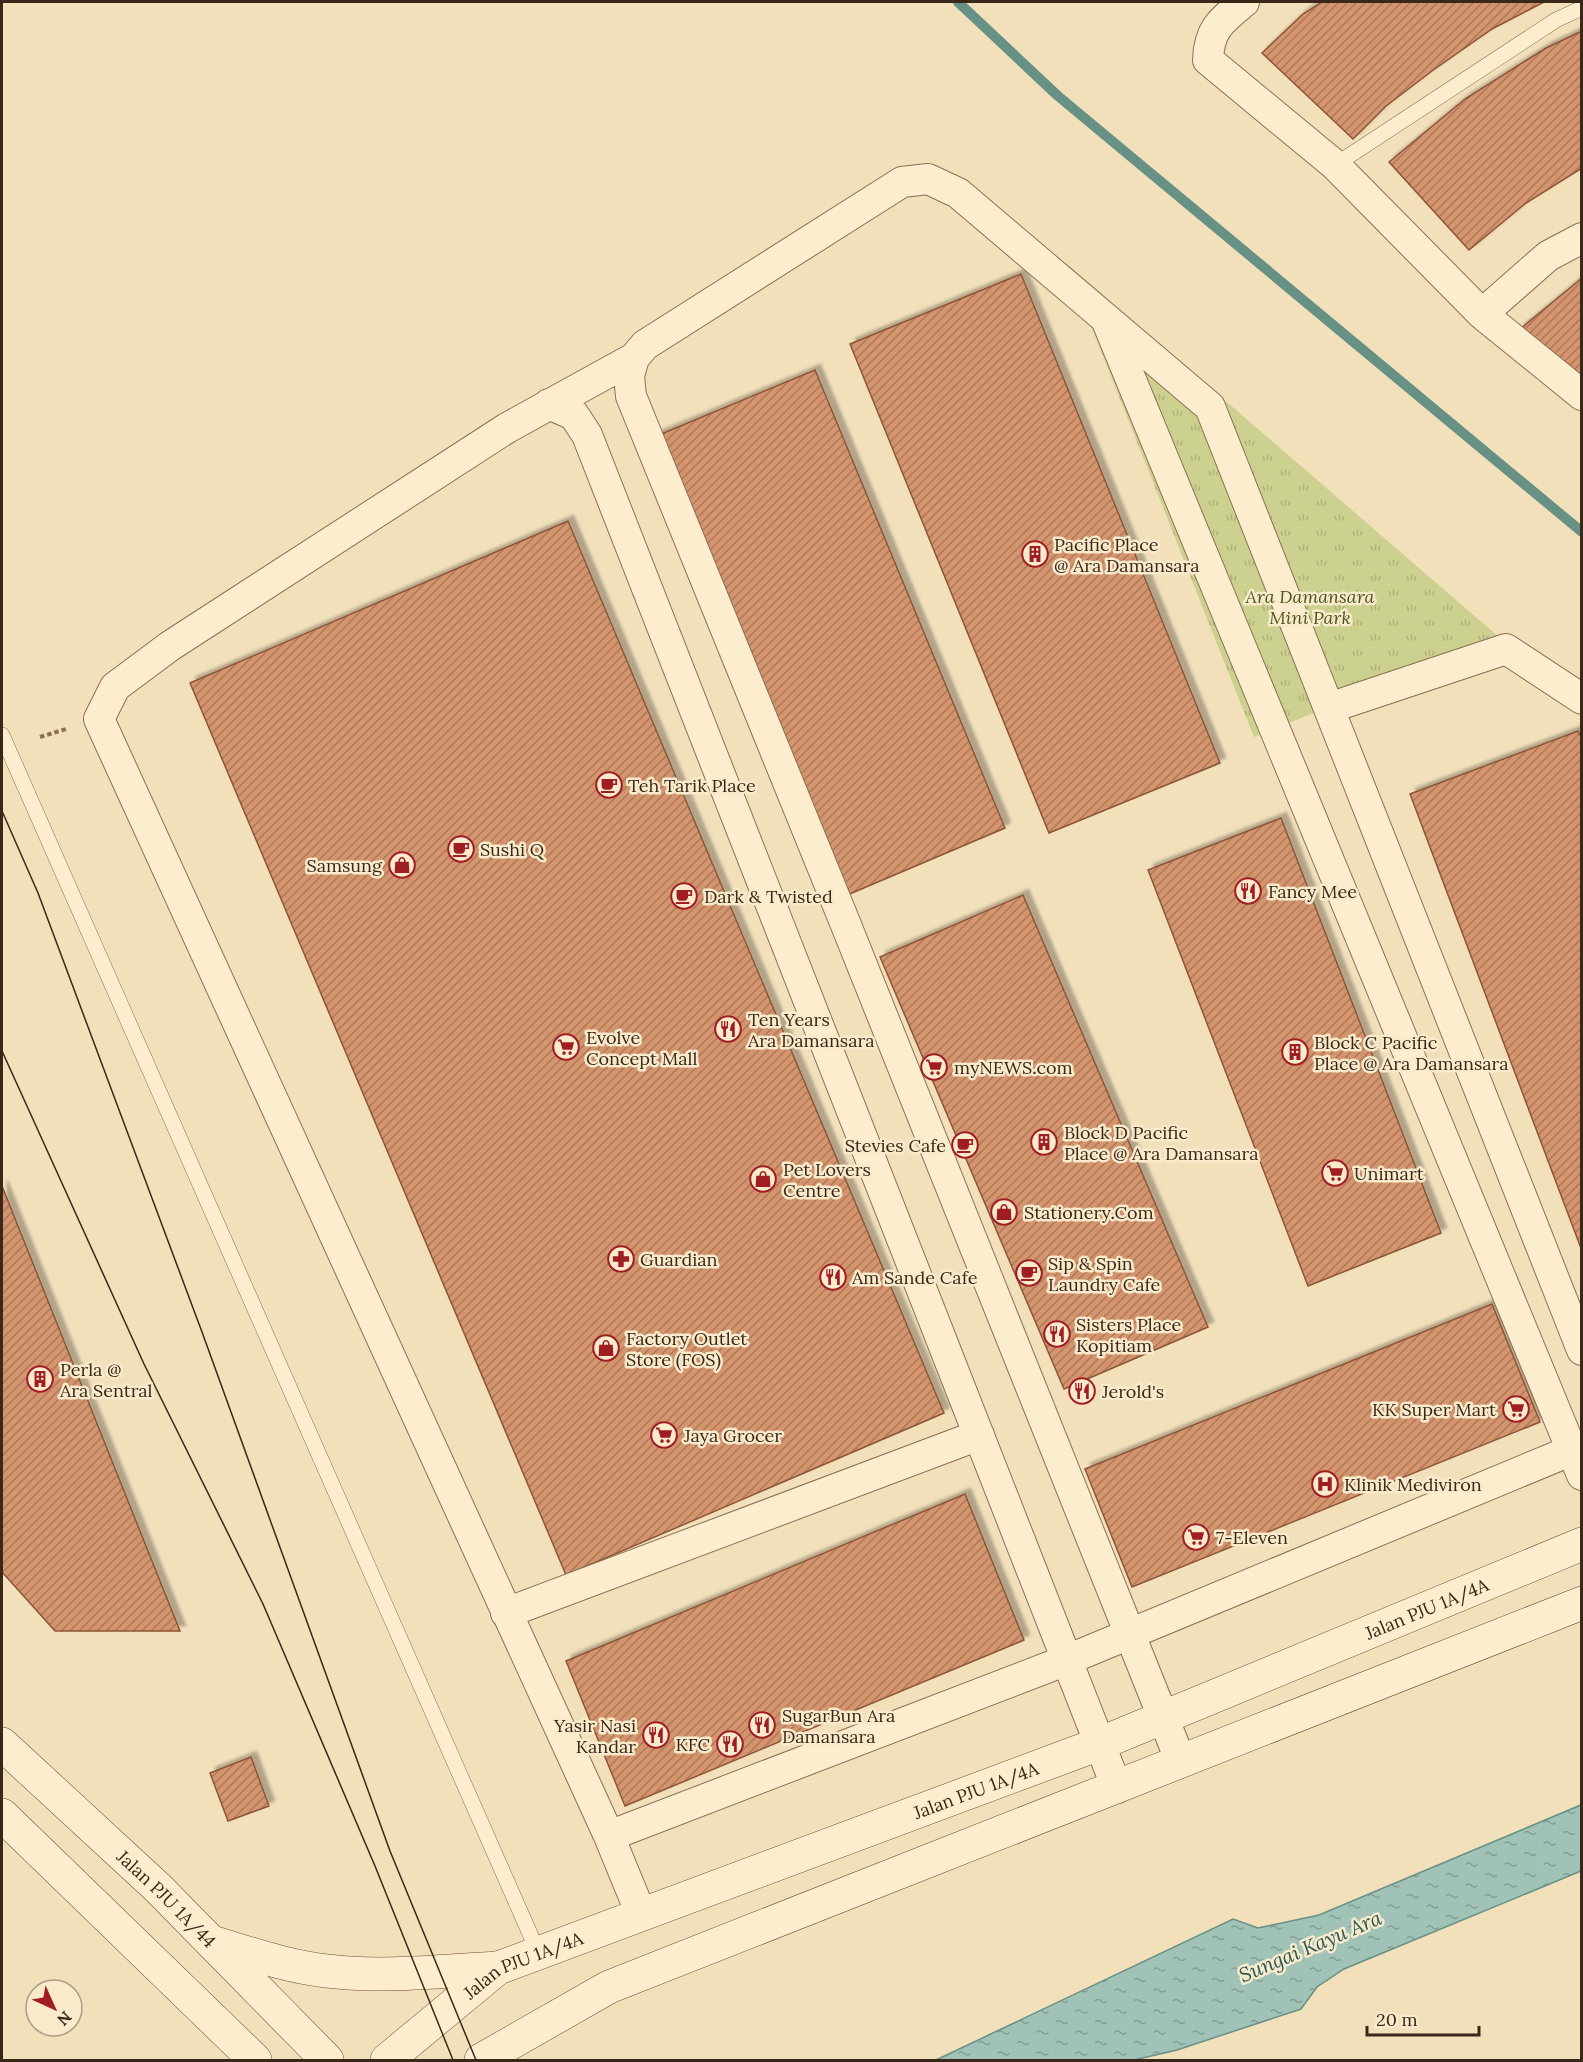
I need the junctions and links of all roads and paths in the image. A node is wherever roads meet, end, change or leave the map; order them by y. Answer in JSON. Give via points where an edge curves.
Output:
{"nodes":[{"id":1,"x":1244,"y":2,"type":"edge"},
{"id":2,"x":1581,"y":8,"type":"edge"},
{"id":3,"x":1335,"y":165,"type":"junction"},
{"id":4,"x":1581,"y":238,"type":"edge"},
{"id":5,"x":1482,"y":314,"type":"junction"},
{"id":6,"x":1106,"y":318,"type":"junction"},
{"id":7,"x":634,"y":358,"type":"junction"},
{"id":8,"x":1581,"y":395,"type":"edge"},
{"id":9,"x":549,"y":404,"type":"junction"},
{"id":10,"x":1581,"y":699,"type":"edge"},
{"id":11,"x":1329,"y":708,"type":"junction"},
{"id":12,"x":2,"y":735,"type":"edge"},
{"id":13,"x":1581,"y":1350,"type":"edge"},
{"id":14,"x":979,"y":1435,"type":"junction"},
{"id":15,"x":1578,"y":1457,"type":"edge"},
{"id":16,"x":1581,"y":1544,"type":"edge"},
{"id":17,"x":1581,"y":1603,"type":"edge"},
{"id":18,"x":506,"y":1613,"type":"junction"},
{"id":19,"x":1127,"y":1633,"type":"junction"},
{"id":20,"x":1066,"y":1660,"type":"junction"},
{"id":21,"x":1162,"y":1718,"type":"junction"},
{"id":22,"x":1099,"y":1744,"type":"junction"},
{"id":23,"x":2,"y":1746,"type":"edge"},
{"id":24,"x":1180,"y":1762,"type":"junction"},
{"id":25,"x":1117,"y":1788,"type":"junction"},
{"id":26,"x":2,"y":1815,"type":"edge"},
{"id":27,"x":609,"y":1836,"type":"junction"},
{"id":28,"x":641,"y":1914,"type":"junction"},
{"id":29,"x":214,"y":1943,"type":"junction"},
{"id":30,"x":538,"y":1952,"type":"junction"},
{"id":31,"x":498,"y":1968,"type":"junction"},
{"id":32,"x":255,"y":2061,"type":"edge"},
{"id":33,"x":327,"y":2061,"type":"edge"},
{"id":34,"x":387,"y":2061,"type":"edge"},
{"id":35,"x":481,"y":2061,"type":"edge"}],
"edges":[{"from":1,"to":3,"type":"street","via":[[1219,22],[1209,41],[1208,60]]},
{"from":2,"to":3,"type":"lane","via":[[1556,20]]},
{"from":3,"to":5,"type":"street"},
{"from":4,"to":5,"type":"street","via":[[1548,256]]},
{"from":5,"to":8,"type":"street"},
{"from":6,"to":7,"type":"street","via":[[958,193],[928,179],[902,182],[645,345]]},
{"from":6,"to":11,"type":"street","via":[[1210,407]]},
{"from":6,"to":15,"type":"street"},
{"from":7,"to":9,"type":"street"},
{"from":7,"to":19,"type":"street","via":[[629,376],[631,396]]},
{"from":9,"to":14,"type":"street","via":[[574,415],[587,435]]},
{"from":9,"to":18,"type":"street","via":[[170,646],[115,687],[99,719]]},
{"from":10,"to":11,"type":"street","via":[[1506,649]]},
{"from":11,"to":13,"type":"street"},
{"from":12,"to":30,"type":"lane"},
{"from":14,"to":18,"type":"street"},
{"from":14,"to":20,"type":"street"},
{"from":15,"to":19,"type":"street"},
{"from":16,"to":21,"type":"street","name":"Jalan PJU 1A/4A"},
{"from":17,"to":24,"type":"street"},
{"from":18,"to":27,"type":"street"},
{"from":19,"to":20,"type":"street"},
{"from":19,"to":21,"type":"street"},
{"from":20,"to":22,"type":"street"},
{"from":20,"to":27,"type":"street"},
{"from":21,"to":22,"type":"street","name":"Jalan PJU 1A/4A"},
{"from":21,"to":24,"type":"street"},
{"from":22,"to":25,"type":"street"},
{"from":22,"to":28,"type":"street","name":"Jalan PJU 1A/4A"},
{"from":23,"to":29,"type":"street","name":"Jalan PJU 1A/44"},
{"from":24,"to":25,"type":"street"},
{"from":25,"to":35,"type":"street","via":[[609,1987]]},
{"from":26,"to":32,"type":"street"},
{"from":27,"to":28,"type":"street"},
{"from":28,"to":30,"type":"street","name":"Jalan PJU 1A/4A"},
{"from":29,"to":31,"type":"street","via":[[328,1971],[387,1974]]},
{"from":29,"to":33,"type":"street","name":"Jalan PJU 1A/44"},
{"from":30,"to":31,"type":"street","name":"Jalan PJU 1A/4A"},
{"from":31,"to":34,"type":"street","name":"Jalan PJU 1A/4A"}]}
